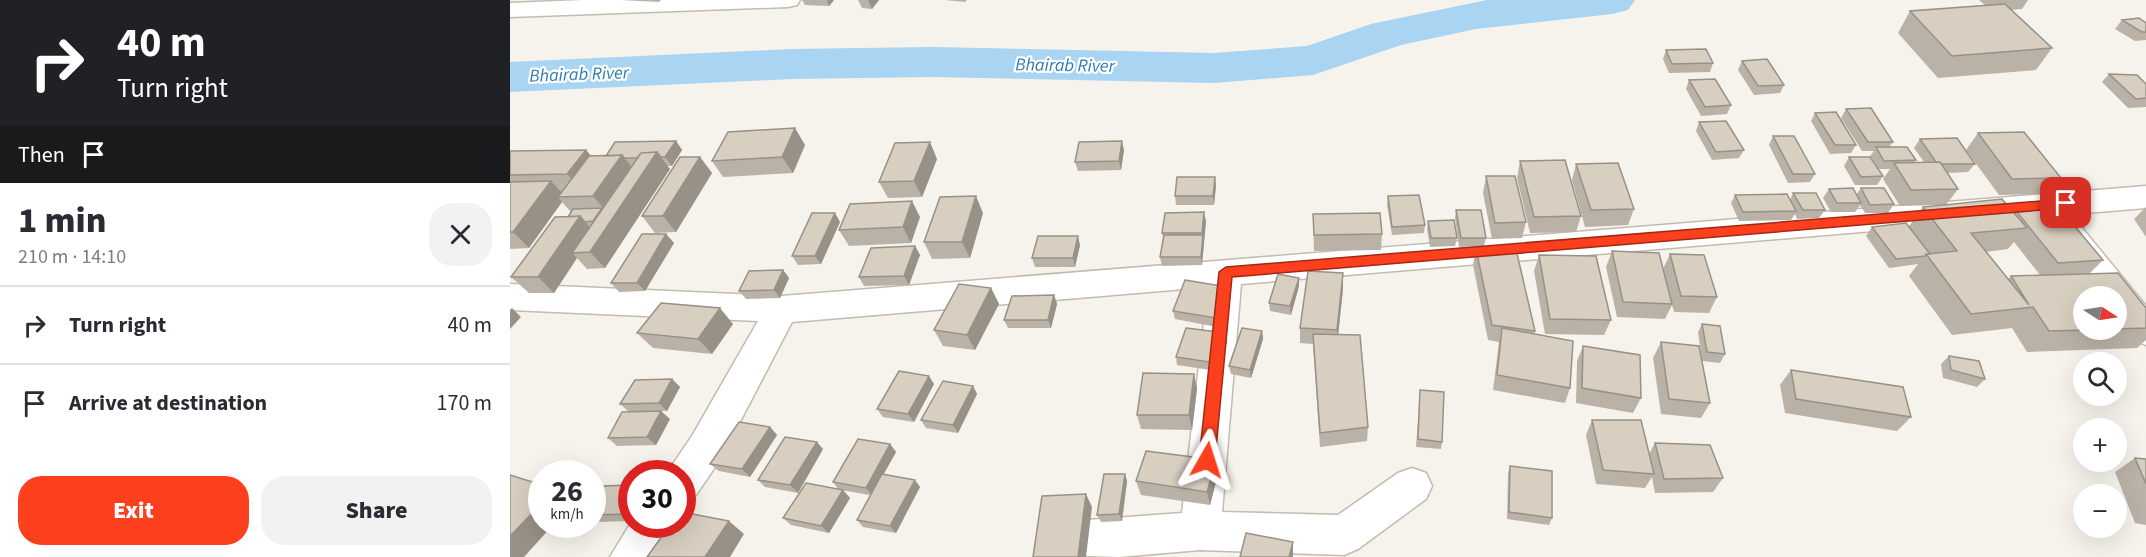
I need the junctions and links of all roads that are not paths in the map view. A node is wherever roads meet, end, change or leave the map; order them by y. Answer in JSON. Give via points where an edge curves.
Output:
{"nodes":[{"id":1,"x":788,"y":0,"type":"edge"},
{"id":2,"x":510,"y":10,"type":"edge"},
{"id":3,"x":2146,"y":197,"type":"edge"},
{"id":4,"x":2046,"y":205,"type":"junction"},
{"id":5,"x":1226,"y":272,"type":"junction"},
{"id":6,"x":510,"y":297,"type":"edge"},
{"id":7,"x":782,"y":309,"type":"junction"},
{"id":8,"x":2144,"y":324,"type":"edge"},
{"id":9,"x":696,"y":462,"type":"edge"},
{"id":10,"x":1412,"y":486,"type":"dead end"},
{"id":11,"x":1200,"y":531,"type":"junction"},
{"id":12,"x":644,"y":538,"type":"edge"},
{"id":13,"x":1074,"y":541,"type":"edge"},
{"id":14,"x":631,"y":557,"type":"edge"}],
"edges":[{"from":1,"to":2,"type":"street"},
{"from":3,"to":4,"type":"street"},
{"from":4,"to":5,"type":"street"},
{"from":4,"to":8,"type":"street"},
{"from":5,"to":7,"type":"street"},
{"from":5,"to":11,"type":"street"},
{"from":6,"to":7,"type":"street"},
{"from":7,"to":9,"type":"street"},
{"from":10,"to":11,"type":"street","via":[[1344,536]]},
{"from":11,"to":13,"type":"street"},
{"from":12,"to":14,"type":"street"}]}
